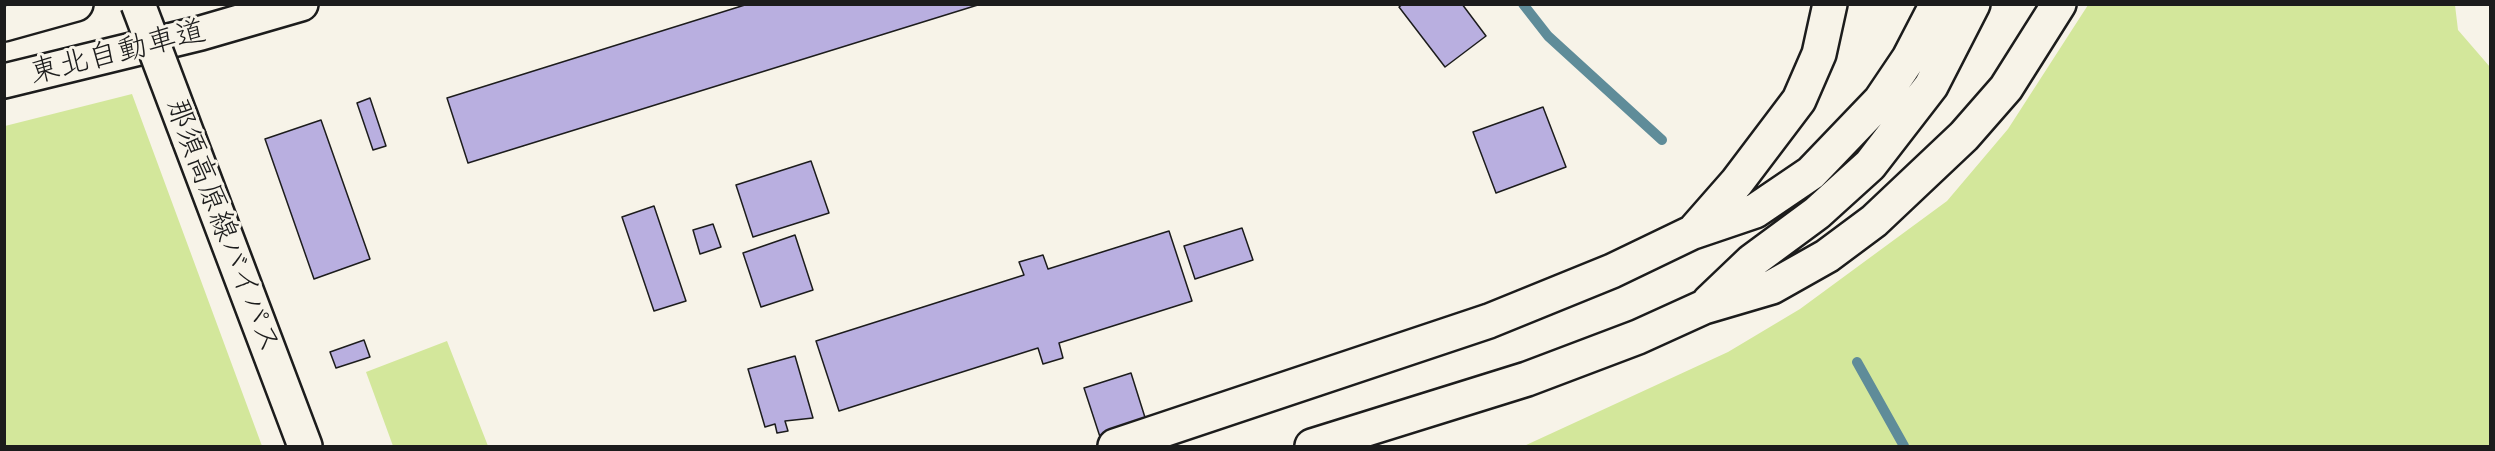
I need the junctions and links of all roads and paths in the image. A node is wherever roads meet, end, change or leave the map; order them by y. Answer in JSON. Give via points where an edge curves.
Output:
{"nodes":[{"id":1,"x":76,"y":4,"type":"edge"},
{"id":2,"x":138,"y":4,"type":"edge"},
{"id":3,"x":301,"y":4,"type":"edge"},
{"id":4,"x":1830,"y":4,"type":"edge"},
{"id":5,"x":1937,"y":4,"type":"edge"},
{"id":6,"x":1973,"y":4,"type":"edge"},
{"id":7,"x":2060,"y":4,"type":"edge"},
{"id":8,"x":4,"y":24,"type":"edge"},
{"id":9,"x":4,"y":81,"type":"edge"},
{"id":10,"x":1693,"y":232,"type":"junction"},
{"id":11,"x":1704,"y":307,"type":"junction"},
{"id":12,"x":305,"y":447,"type":"edge"},
{"id":13,"x":1115,"y":447,"type":"edge"},
{"id":14,"x":1312,"y":447,"type":"edge"}],
"edges":[{"from":1,"to":8,"type":"main road","name":"東北自動車道"},
{"from":2,"to":12,"type":"main road","name":"那須高原線バイパス","bridge":true},
{"from":3,"to":9,"type":"main road","name":"東北自動車道"},
{"from":4,"to":10,"type":"main road","via":[[1819,54],[1799,100],[1737,182]]},
{"from":5,"to":10,"type":"main road","via":[[1909,58],[1880,101],[1811,173],[1755,211]]},
{"from":6,"to":11,"type":"main road","via":[[1931,86],[1870,165],[1818,213],[1752,261]]},
{"from":7,"to":11,"type":"main road","via":[[2006,88],[1964,136],[1874,221],[1827,256],[1772,287]]},
{"from":10,"to":13,"type":"main road","via":[[1612,271],[1488,321]]},
{"from":11,"to":14,"type":"main road","via":[[1527,379]]}]}
